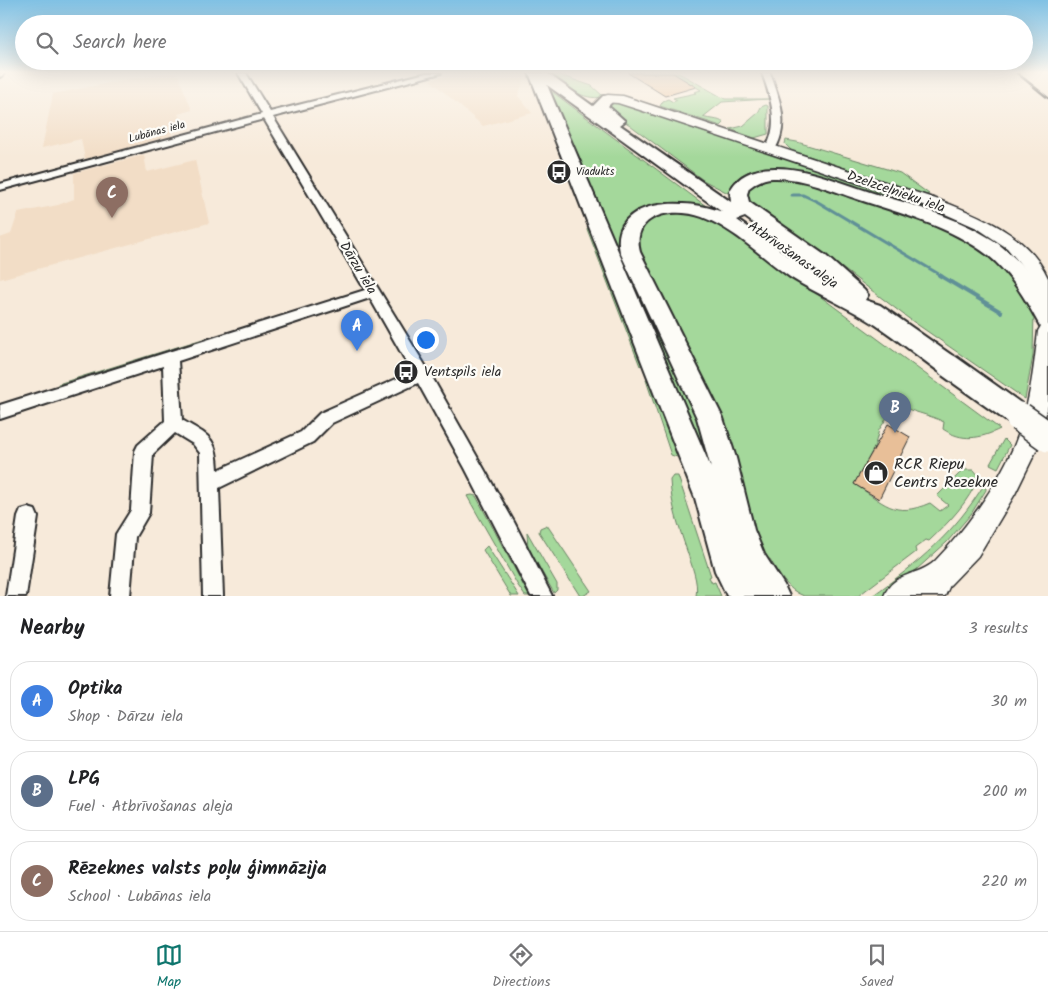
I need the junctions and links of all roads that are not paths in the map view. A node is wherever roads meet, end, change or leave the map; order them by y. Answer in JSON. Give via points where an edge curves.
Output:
{"nodes":[{"id":1,"x":259,"y":101,"type":"edge"},
{"id":2,"x":324,"y":101,"type":"edge"},
{"id":3,"x":547,"y":101,"type":"edge"},
{"id":4,"x":577,"y":101,"type":"edge"},
{"id":5,"x":606,"y":101,"type":"edge"},
{"id":6,"x":623,"y":101,"type":"edge"},
{"id":7,"x":775,"y":101,"type":"edge"},
{"id":8,"x":267,"y":115,"type":"junction"},
{"id":9,"x":770,"y":149,"type":"junction"},
{"id":10,"x":649,"y":153,"type":"junction"},
{"id":11,"x":0,"y":187,"type":"edge"},
{"id":12,"x":373,"y":292,"type":"junction"},
{"id":13,"x":883,"y":319,"type":"junction"},
{"id":14,"x":1048,"y":319,"type":"edge"},
{"id":15,"x":1048,"y":330,"type":"edge"},
{"id":16,"x":170,"y":358,"type":"junction"},
{"id":17,"x":422,"y":374,"type":"junction"},
{"id":18,"x":0,"y":412,"type":"edge"},
{"id":19,"x":174,"y":424,"type":"junction"},
{"id":20,"x":1048,"y":437,"type":"edge"},
{"id":21,"x":209,"y":484,"type":"junction"},
{"id":22,"x":28,"y":517,"type":"dead end"},
{"id":23,"x":936,"y":585,"type":"edge"},
{"id":24,"x":16,"y":596,"type":"edge"},
{"id":25,"x":120,"y":596,"type":"edge"},
{"id":26,"x":212,"y":596,"type":"edge"},
{"id":27,"x":542,"y":596,"type":"edge"},
{"id":28,"x":744,"y":596,"type":"edge"},
{"id":29,"x":773,"y":596,"type":"edge"},
{"id":30,"x":898,"y":596,"type":"edge"}],
"edges":[{"from":1,"to":8,"type":"street","name":"Dārzu iela"},
{"from":2,"to":8,"type":"street","name":"Lubānas iela"},
{"from":3,"to":28,"type":"main road","via":[[709,498],[731,571]]},
{"from":4,"to":10,"type":"main road","name":"Atbrīvošanas aleja"},
{"from":5,"to":10,"type":"main road","via":[[600,106],[602,109],[634,132]]},
{"from":6,"to":9,"type":"main road","name":"Dzelzceļnieku iela"},
{"from":7,"to":9,"type":"street","via":[[778,125],[776,140]]},
{"from":8,"to":11,"type":"street","name":"Lubānas iela"},
{"from":8,"to":12,"type":"street","name":"Dārzu iela"},
{"from":9,"to":14,"type":"main road","name":"Dzelzceļnieku iela","via":[[933,203],[1000,234],[1029,260],[1042,286]]},
{"from":10,"to":13,"type":"main road","name":"Atbrīvošanas aleja"},
{"from":12,"to":16,"type":"street"},
{"from":12,"to":17,"type":"street","name":"Dārzu iela"},
{"from":13,"to":14,"type":"main road","via":[[819,261],[742,206],[737,198],[745,181],[770,173],[804,177],[951,226],[982,243],[1012,266],[1026,282]]},
{"from":13,"to":20,"type":"main road","name":"Atbrīvošanas aleja","bridge":true},
{"from":13,"to":29,"type":"main road","via":[[796,272],[727,221],[708,213],[680,208],[659,210],[637,220],[629,233],[630,252],[710,418],[739,531],[753,565]]},
{"from":15,"to":23,"type":"main road","via":[[1044,375],[1025,449],[968,546]]},
{"from":16,"to":18,"type":"street"},
{"from":16,"to":19,"type":"street"},
{"from":17,"to":21,"type":"street","via":[[326,418],[307,437]]},
{"from":17,"to":27,"type":"street","name":"Dārzu iela","via":[[509,529]]},
{"from":19,"to":21,"type":"street","via":[[199,439],[209,451]]},
{"from":19,"to":25,"type":"street","via":[[144,452],[140,513],[126,534]]},
{"from":21,"to":26,"type":"street"},
{"from":22,"to":24,"type":"street"},
{"from":23,"to":30,"type":"main road","via":[[908,589]]}]}
